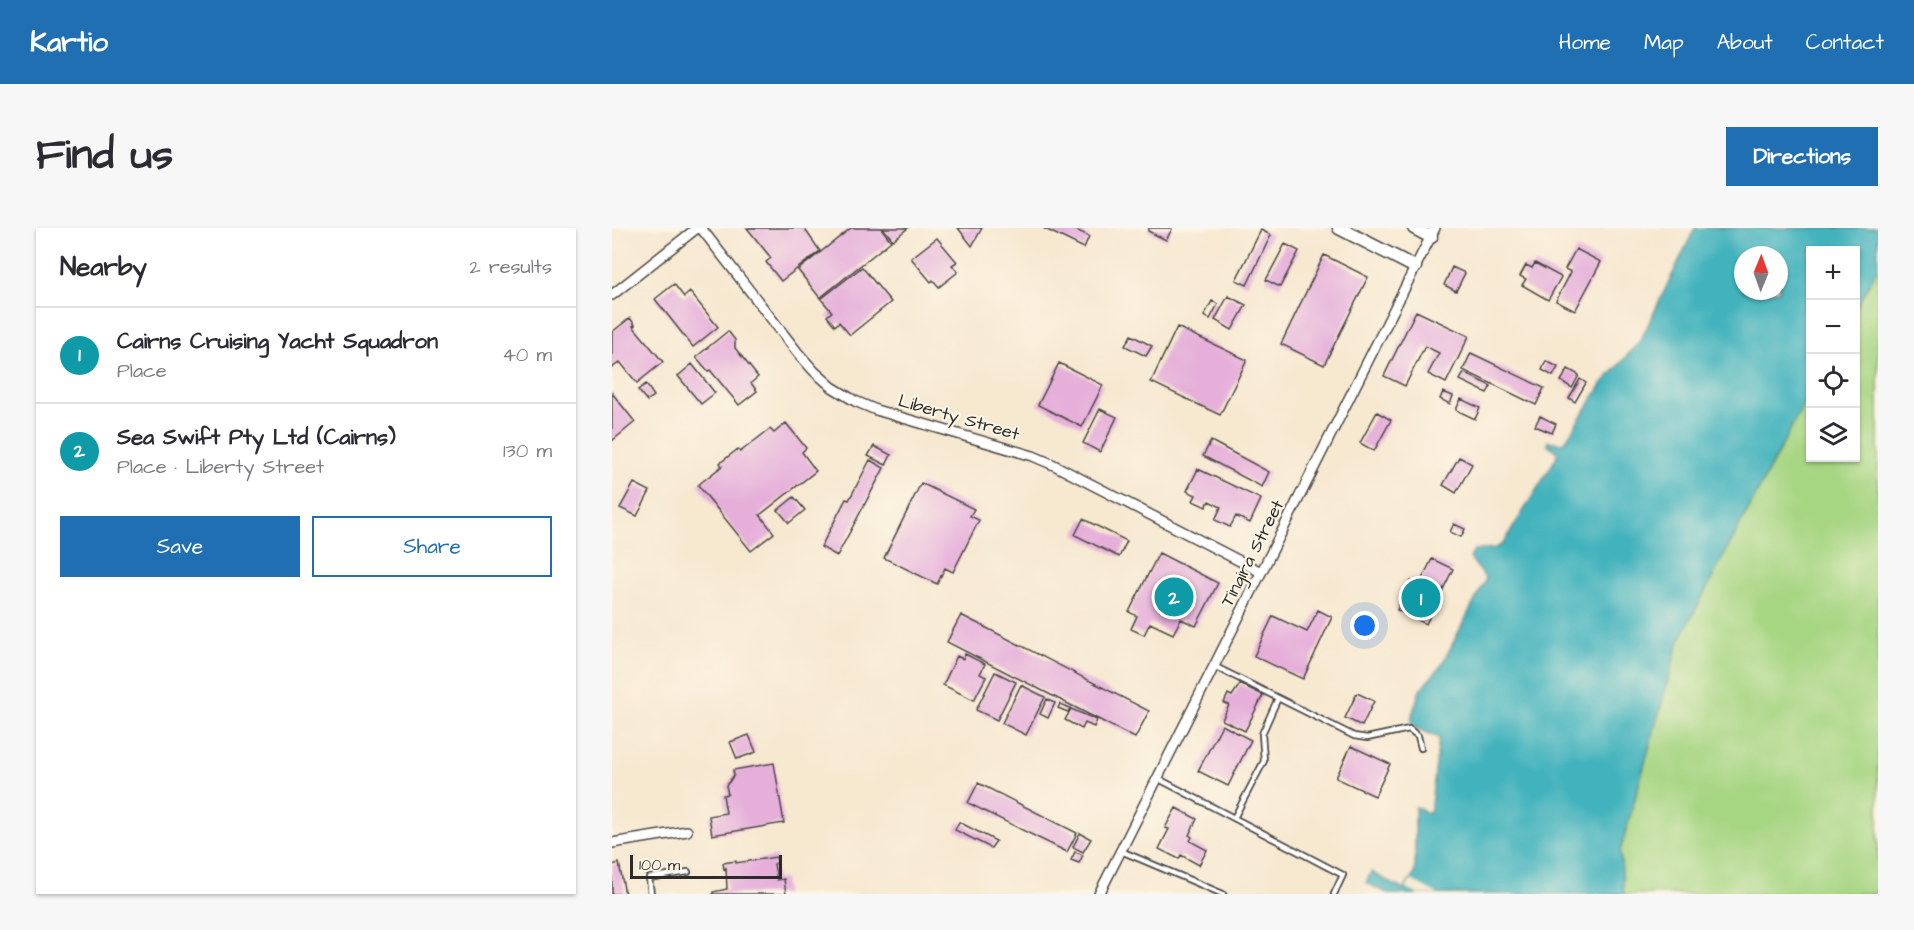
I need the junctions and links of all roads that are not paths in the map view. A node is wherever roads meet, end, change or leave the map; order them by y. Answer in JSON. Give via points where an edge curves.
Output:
{"nodes":[{"id":1,"x":699,"y":228,"type":"edge"},
{"id":2,"x":1339,"y":228,"type":"edge"},
{"id":3,"x":1414,"y":228,"type":"edge"},
{"id":4,"x":1433,"y":232,"type":"edge"},
{"id":5,"x":1415,"y":267,"type":"junction"},
{"id":6,"x":612,"y":296,"type":"edge"},
{"id":7,"x":1261,"y":572,"type":"junction"},
{"id":8,"x":1214,"y":666,"type":"junction"},
{"id":9,"x":1278,"y":698,"type":"junction"},
{"id":10,"x":1421,"y":748,"type":"dead end"},
{"id":11,"x":1157,"y":778,"type":"junction"},
{"id":12,"x":1234,"y":818,"type":"junction"},
{"id":13,"x":687,"y":831,"type":"dead end"},
{"id":14,"x":612,"y":843,"type":"edge"},
{"id":15,"x":1121,"y":851,"type":"junction"},
{"id":16,"x":688,"y":872,"type":"dead end"},
{"id":17,"x":651,"y":894,"type":"edge"},
{"id":18,"x":1099,"y":894,"type":"edge"},
{"id":19,"x":1222,"y":894,"type":"edge"},
{"id":20,"x":1334,"y":894,"type":"edge"}],
"edges":[{"from":1,"to":6,"type":"street"},
{"from":1,"to":7,"type":"street","name":"Liberty Street","via":[[798,353],[832,387],[876,410],[1054,465]]},
{"from":2,"to":5,"type":"street"},
{"from":3,"to":4,"type":"street"},
{"from":4,"to":5,"type":"street","name":"Tingira Street"},
{"from":5,"to":7,"type":"street","name":"Tingira Street"},
{"from":7,"to":8,"type":"street","name":"Tingira Street"},
{"from":8,"to":9,"type":"lane"},
{"from":8,"to":11,"type":"street","name":"Tingira Street"},
{"from":9,"to":10,"type":"lane","via":[[1354,736],[1366,738],[1409,729],[1418,736]]},
{"from":9,"to":12,"type":"lane","via":[[1262,734],[1264,761]]},
{"from":11,"to":12,"type":"lane"},
{"from":11,"to":15,"type":"street","name":"Tingira Street"},
{"from":12,"to":20,"type":"lane","via":[[1343,875]]},
{"from":13,"to":14,"type":"street"},
{"from":15,"to":18,"type":"street","name":"Tingira Street"},
{"from":15,"to":19,"type":"lane"},
{"from":16,"to":17,"type":"lane","via":[[649,878]]}]}
